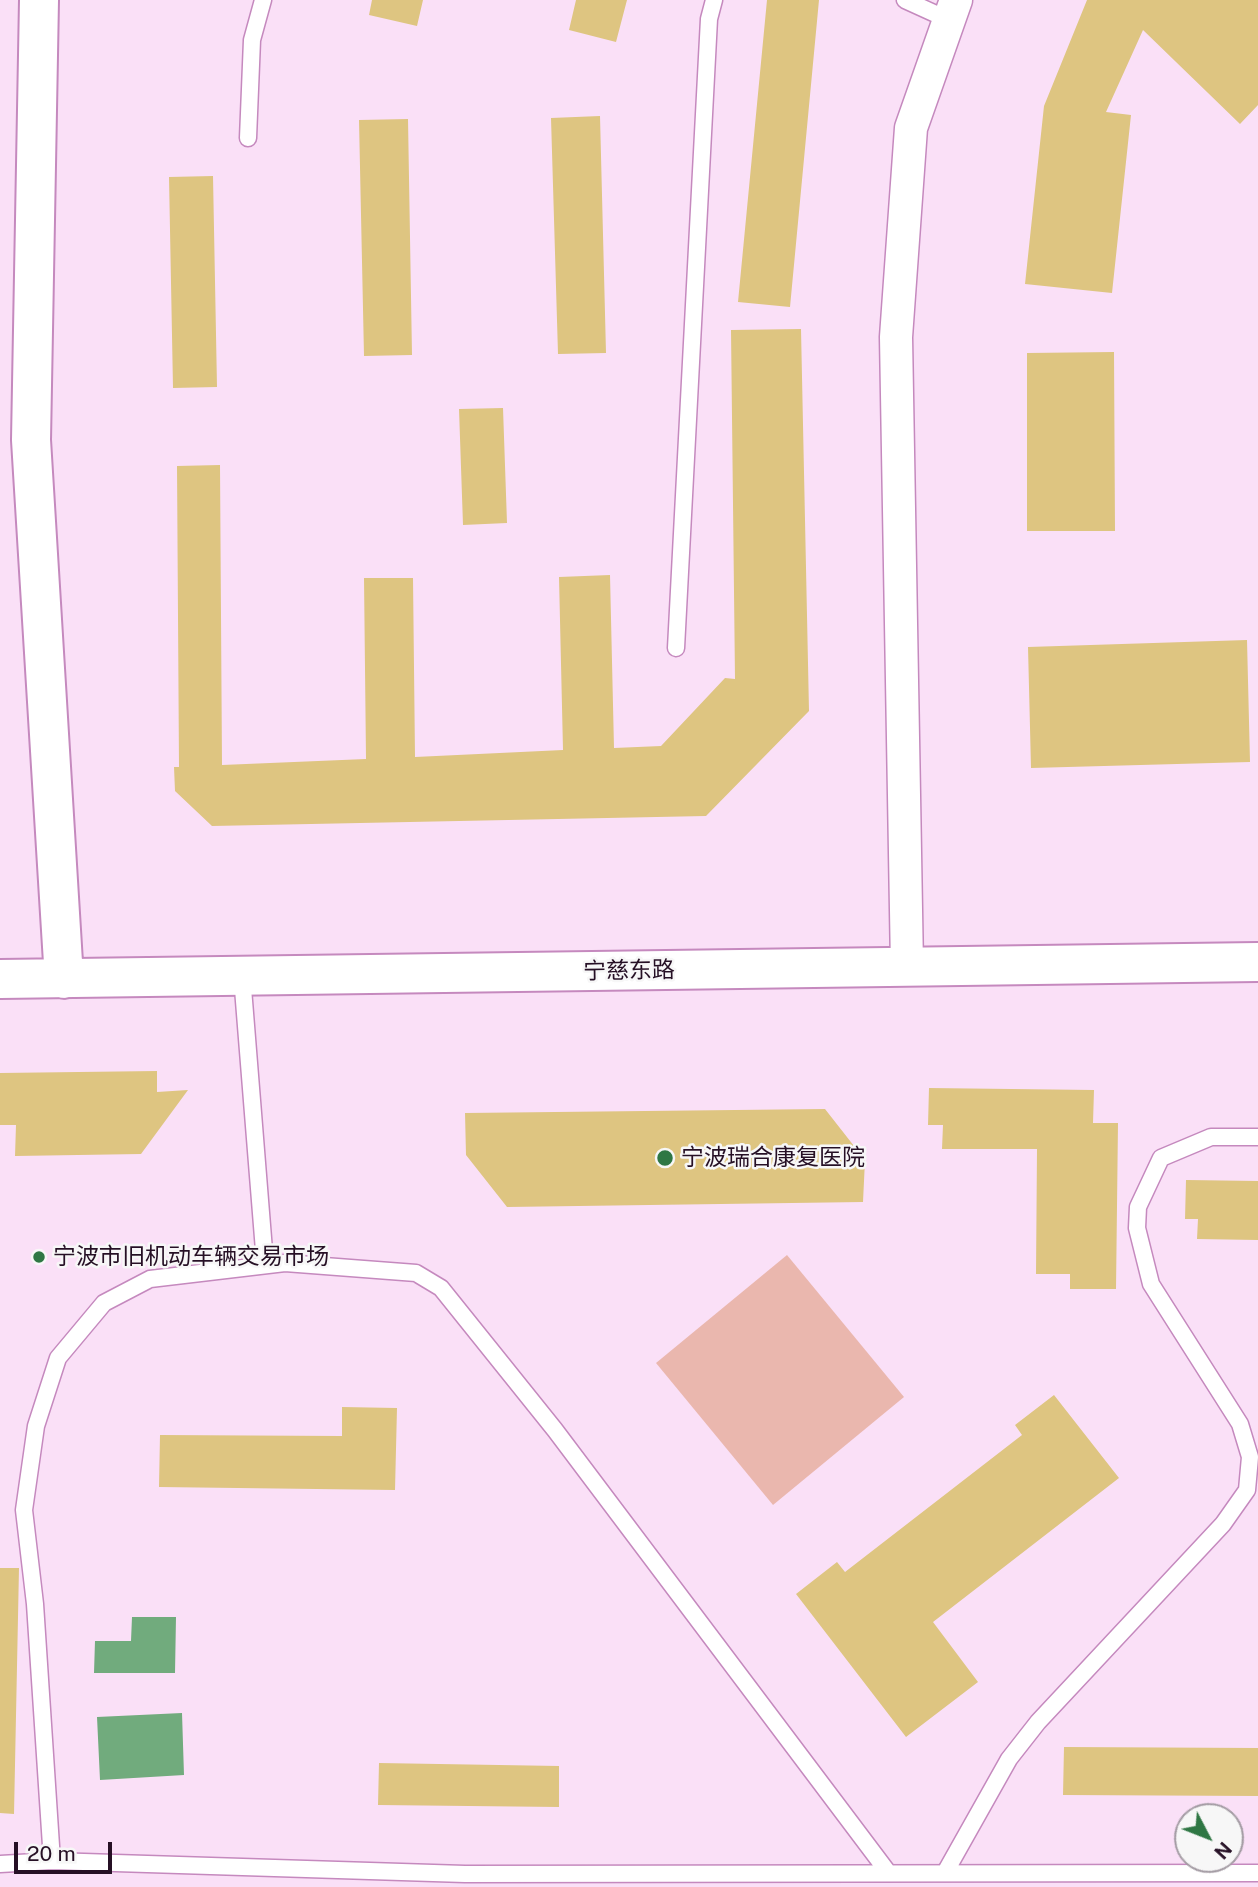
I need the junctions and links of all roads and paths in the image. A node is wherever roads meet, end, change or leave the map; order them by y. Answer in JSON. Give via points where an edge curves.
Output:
{"nodes":[{"id":1,"x":39,"y":0,"type":"edge"},
{"id":2,"x":263,"y":0,"type":"edge"},
{"id":3,"x":714,"y":0,"type":"edge"},
{"id":4,"x":905,"y":0,"type":"edge"},
{"id":5,"x":953,"y":10,"type":"edge"},
{"id":6,"x":248,"y":138,"type":"dead end"},
{"id":7,"x":676,"y":648,"type":"dead end"},
{"id":8,"x":1258,"y":962,"type":"edge"},
{"id":9,"x":907,"y":967,"type":"junction"},
{"id":10,"x":242,"y":976,"type":"junction"},
{"id":11,"x":0,"y":979,"type":"edge"},
{"id":12,"x":64,"y":979,"type":"junction"},
{"id":13,"x":1258,"y":1137,"type":"edge"},
{"id":14,"x":265,"y":1263,"type":"junction"},
{"id":15,"x":52,"y":1861,"type":"junction"},
{"id":16,"x":0,"y":1864,"type":"edge"},
{"id":17,"x":887,"y":1871,"type":"junction"},
{"id":18,"x":947,"y":1871,"type":"junction"},
{"id":19,"x":1258,"y":1873,"type":"edge"},
{"id":20,"x":465,"y":1880,"type":"edge"},
{"id":21,"x":1055,"y":1881,"type":"edge"}],
"edges":[{"from":1,"to":12,"type":"main road","via":[[31,440]]},
{"from":2,"to":6,"type":"lane","via":[[252,40]]},
{"from":3,"to":7,"type":"lane","via":[[709,19]]},
{"from":4,"to":5,"type":"lane"},
{"from":5,"to":9,"type":"street","via":[[911,128],[896,337]]},
{"from":8,"to":9,"type":"main road","name":"宁慈东路"},
{"from":9,"to":10,"type":"main road","name":"宁慈东路"},
{"from":10,"to":12,"type":"main road","name":"宁慈东路"},
{"from":10,"to":14,"type":"lane"},
{"from":11,"to":12,"type":"main road","name":"宁慈东路"},
{"from":13,"to":18,"type":"lane","via":[[1211,1137],[1161,1158],[1138,1207],[1137,1228],[1151,1284],[1240,1424],[1250,1457],[1247,1490],[1223,1524],[1038,1722],[1009,1759]]},
{"from":14,"to":15,"type":"lane","via":[[150,1279],[104,1303],[58,1358],[36,1426],[24,1510]]},
{"from":14,"to":17,"type":"lane","via":[[415,1273],[441,1288],[555,1430]]},
{"from":15,"to":16,"type":"lane"},
{"from":15,"to":20,"type":"lane"},
{"from":17,"to":18,"type":"lane"},
{"from":17,"to":20,"type":"lane"},
{"from":18,"to":21,"type":"lane"},
{"from":19,"to":21,"type":"lane"}]}
